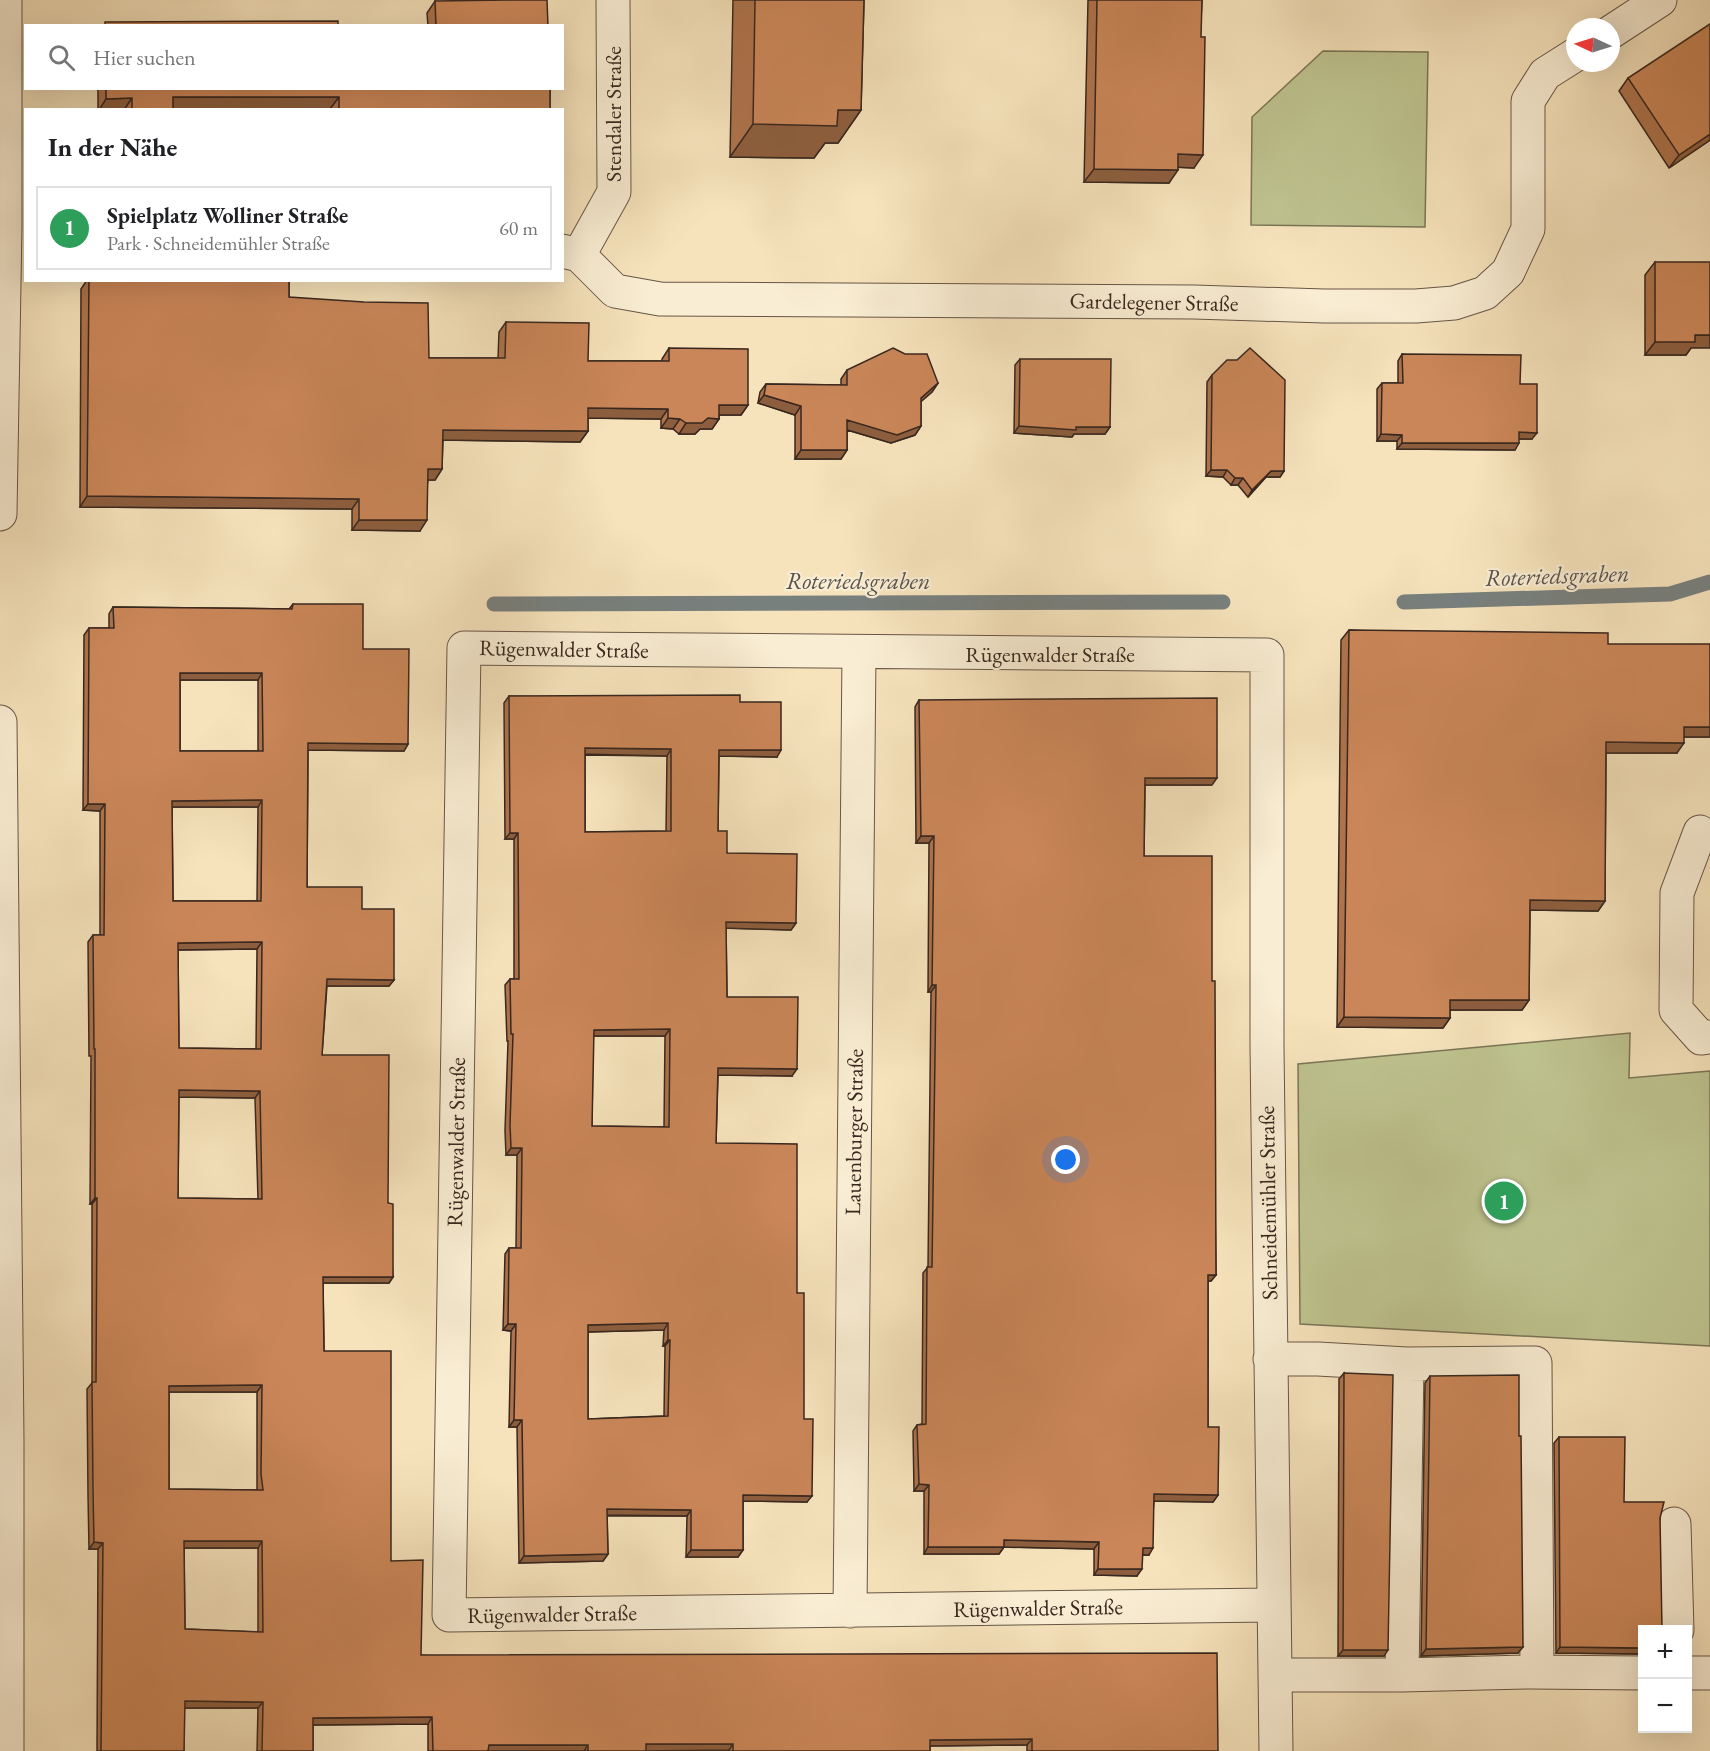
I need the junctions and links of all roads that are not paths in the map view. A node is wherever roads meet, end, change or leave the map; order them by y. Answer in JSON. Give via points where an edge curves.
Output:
{"nodes":[{"id":1,"x":5,"y":0,"type":"edge"},
{"id":2,"x":613,"y":0,"type":"edge"},
{"id":3,"x":1660,"y":0,"type":"edge"},
{"id":4,"x":1620,"y":26,"type":"edge"},
{"id":5,"x":1566,"y":61,"type":"edge"},
{"id":6,"x":10,"y":225,"type":"edge"},
{"id":7,"x":571,"y":253,"type":"edge"},
{"id":8,"x":0,"y":514,"type":"edge"},
{"id":9,"x":859,"y":652,"type":"junction"},
{"id":10,"x":1267,"y":655,"type":"joint"},
{"id":11,"x":0,"y":722,"type":"edge"},
{"id":12,"x":1700,"y":832,"type":"dead end"},
{"id":13,"x":1710,"y":1037,"type":"edge"},
{"id":14,"x":1270,"y":1359,"type":"junction"},
{"id":15,"x":1407,"y":1364,"type":"junction"},
{"id":16,"x":3,"y":1441,"type":"edge"},
{"id":17,"x":1674,"y":1524,"type":"dead end"},
{"id":18,"x":1273,"y":1605,"type":"junction"},
{"id":19,"x":850,"y":1611,"type":"junction"},
{"id":20,"x":1677,"y":1625,"type":"edge"},
{"id":21,"x":1537,"y":1672,"type":"junction"},
{"id":22,"x":1638,"y":1673,"type":"edge"},
{"id":23,"x":1692,"y":1673,"type":"edge"},
{"id":24,"x":1710,"y":1673,"type":"edge"},
{"id":25,"x":1275,"y":1675,"type":"junction"},
{"id":26,"x":1402,"y":1676,"type":"junction"},
{"id":27,"x":7,"y":1751,"type":"edge"},
{"id":28,"x":1276,"y":1751,"type":"edge"}],
"edges":[{"from":1,"to":6,"type":"street"},
{"from":2,"to":7,"type":"street","name":"Stendaler Straße","via":[[614,192]]},
{"from":3,"to":4,"type":"street"},
{"from":5,"to":7,"type":"street","name":"Gardelegener Straße","via":[[1545,74],[1528,101],[1528,229],[1508,272],[1485,293],[1454,303],[1324,306],[660,299],[615,291]]},
{"from":6,"to":8,"type":"street"},
{"from":9,"to":10,"type":"street","name":"Rügenwalder Straße"},
{"from":9,"to":19,"type":"street","name":"Lauenburger Straße"},
{"from":9,"to":19,"type":"street","name":"Rügenwalder Straße","via":[[464,648],[449,1615]]},
{"from":10,"to":14,"type":"street","name":"Schneidemühler Straße"},
{"from":11,"to":16,"type":"street"},
{"from":12,"to":13,"type":"street","via":[[1677,893],[1676,1010],[1701,1038]]},
{"from":14,"to":15,"type":"street"},
{"from":14,"to":18,"type":"street","name":"Schneidemühler Straße"},
{"from":15,"to":21,"type":"street","via":[[1535,1363]]},
{"from":15,"to":26,"type":"street"},
{"from":16,"to":27,"type":"street"},
{"from":17,"to":20,"type":"street"},
{"from":18,"to":19,"type":"street","name":"Rügenwalder Straße"},
{"from":18,"to":25,"type":"street","name":"Schneidemühler Straße"},
{"from":21,"to":22,"type":"street"},
{"from":21,"to":26,"type":"street"},
{"from":23,"to":24,"type":"street"},
{"from":25,"to":26,"type":"street"},
{"from":25,"to":28,"type":"street","name":"Schneidemühler Straße"}]}
